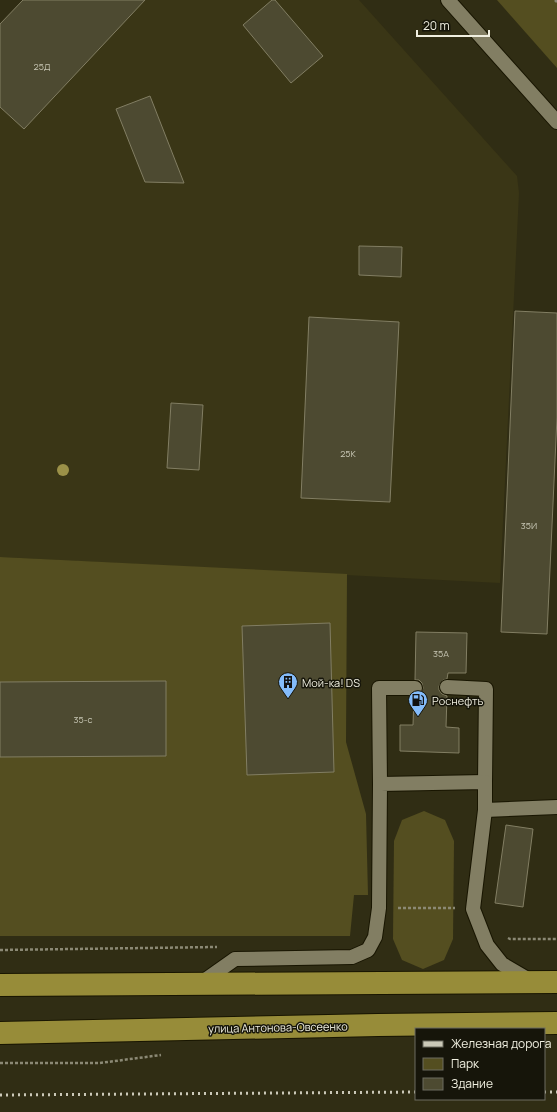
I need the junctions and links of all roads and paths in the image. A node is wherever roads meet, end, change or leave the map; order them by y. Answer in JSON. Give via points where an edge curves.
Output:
{"nodes":[{"id":1,"x":448,"y":0,"type":"edge"},
{"id":2,"x":555,"y":0,"type":"edge"},
{"id":3,"x":557,"y":2,"type":"edge"},
{"id":4,"x":557,"y":122,"type":"edge"},
{"id":5,"x":415,"y":688,"type":"dead end"},
{"id":6,"x":447,"y":688,"type":"dead end"},
{"id":7,"x":485,"y":782,"type":"junction"},
{"id":8,"x":380,"y":784,"type":"junction"},
{"id":9,"x":557,"y":807,"type":"edge"},
{"id":10,"x":485,"y":810,"type":"junction"},
{"id":11,"x":379,"y":908,"type":"junction"},
{"id":12,"x":474,"y":909,"type":"junction"},
{"id":13,"x":504,"y":936,"type":"dead end"},
{"id":14,"x":557,"y":939,"type":"edge"},
{"id":15,"x":220,"y":947,"type":"dead end"},
{"id":16,"x":0,"y":950,"type":"edge"},
{"id":17,"x":533,"y":982,"type":"junction"},
{"id":18,"x":557,"y":982,"type":"edge"},
{"id":19,"x":201,"y":983,"type":"junction"},
{"id":20,"x":0,"y":985,"type":"edge"},
{"id":21,"x":557,"y":1023,"type":"edge"},
{"id":22,"x":0,"y":1033,"type":"edge"}],
"edges":[{"from":1,"to":4,"type":"lane"},
{"from":2,"to":3,"type":"path"},
{"from":5,"to":8,"type":"lane","via":[[379,688]]},
{"from":6,"to":7,"type":"lane","via":[[486,689]]},
{"from":7,"to":8,"type":"lane"},
{"from":7,"to":10,"type":"lane"},
{"from":8,"to":11,"type":"lane"},
{"from":9,"to":10,"type":"lane"},
{"from":10,"to":12,"type":"lane"},
{"from":11,"to":12,"type":"path"},
{"from":11,"to":19,"type":"lane","via":[[375,937],[368,950],[352,957],[235,959]]},
{"from":12,"to":17,"type":"lane","via":[[487,945],[502,964]]},
{"from":13,"to":14,"type":"path","via":[[510,940]]},
{"from":15,"to":16,"type":"path"},
{"from":17,"to":18,"type":"highway"},
{"from":17,"to":19,"type":"highway"},
{"from":19,"to":20,"type":"highway"},
{"from":21,"to":22,"type":"highway","name":"улица Антонова-Овсеенко"}]}
